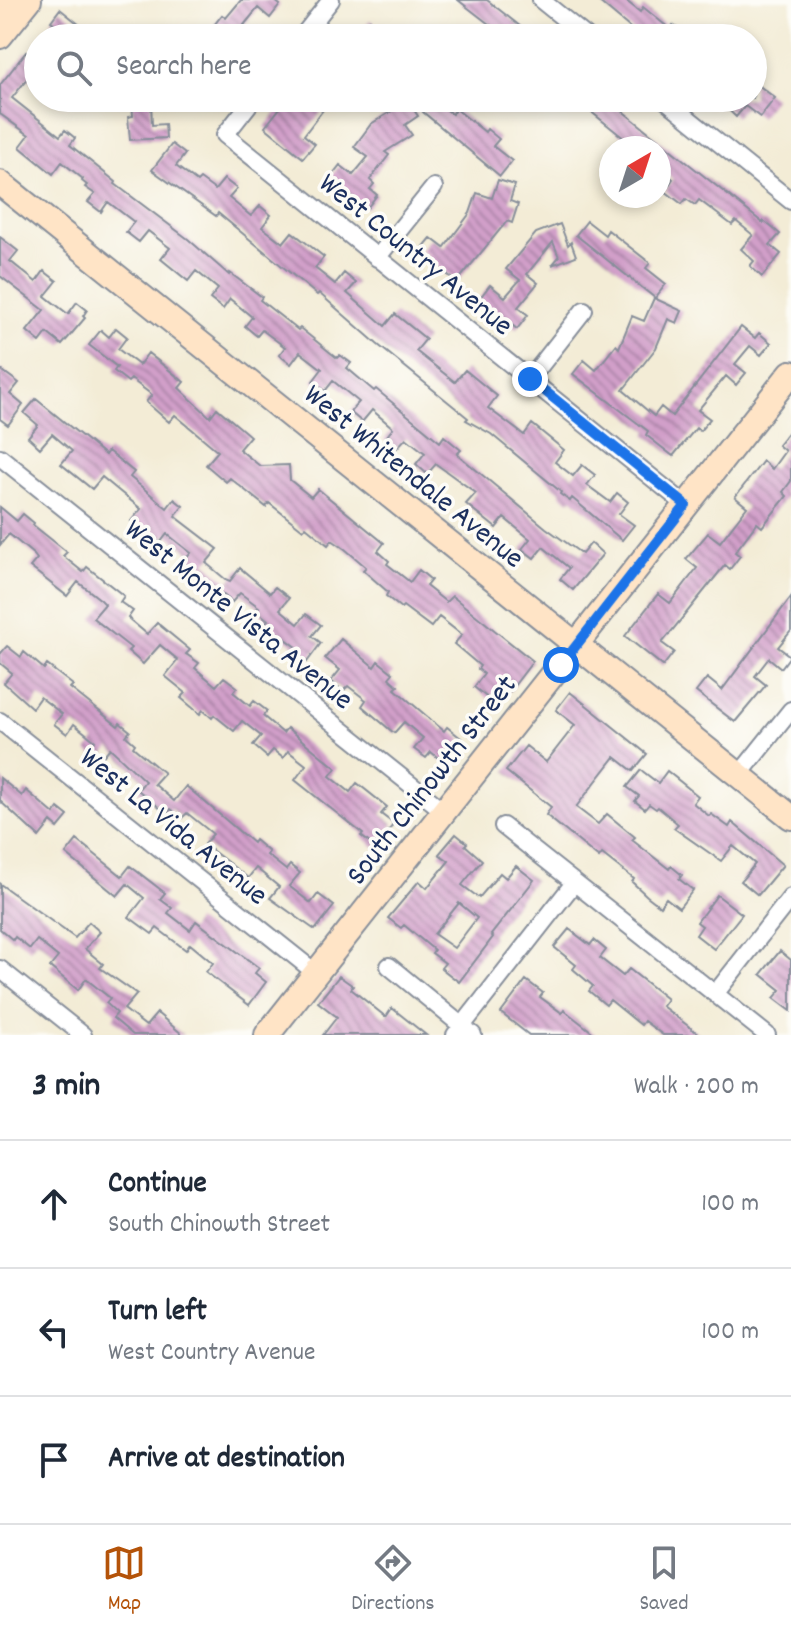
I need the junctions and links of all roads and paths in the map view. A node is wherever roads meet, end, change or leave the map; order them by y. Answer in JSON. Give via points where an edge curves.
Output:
{"nodes":[{"id":1,"x":6,"y":0,"type":"edge"},
{"id":2,"x":29,"y":0,"type":"edge"},
{"id":3,"x":331,"y":0,"type":"edge"},
{"id":4,"x":541,"y":0,"type":"edge"},
{"id":5,"x":0,"y":8,"type":"edge"},
{"id":6,"x":312,"y":24,"type":"edge"},
{"id":7,"x":571,"y":24,"type":"edge"},
{"id":8,"x":0,"y":36,"type":"edge"},
{"id":9,"x":243,"y":112,"type":"edge"},
{"id":10,"x":680,"y":112,"type":"edge"},
{"id":11,"x":0,"y":183,"type":"edge"},
{"id":12,"x":434,"y":187,"type":"dead end"},
{"id":13,"x":791,"y":201,"type":"edge"},
{"id":14,"x":377,"y":258,"type":"junction"},
{"id":15,"x":584,"y":310,"type":"dead end"},
{"id":16,"x":791,"y":373,"type":"edge"},
{"id":17,"x":530,"y":379,"type":"junction"},
{"id":18,"x":0,"y":457,"type":"edge"},
{"id":19,"x":686,"y":505,"type":"junction"},
{"id":20,"x":576,"y":645,"type":"junction"},
{"id":21,"x":791,"y":710,"type":"edge"},
{"id":22,"x":0,"y":721,"type":"edge"},
{"id":23,"x":739,"y":775,"type":"junction"},
{"id":24,"x":445,"y":812,"type":"junction"},
{"id":25,"x":791,"y":817,"type":"edge"},
{"id":26,"x":503,"y":826,"type":"dead end"},
{"id":27,"x":574,"y":883,"type":"junction"},
{"id":28,"x":791,"y":897,"type":"edge"},
{"id":29,"x":389,"y":966,"type":"dead end"},
{"id":30,"x":0,"y":969,"type":"edge"},
{"id":31,"x":316,"y":973,"type":"junction"},
{"id":32,"x":715,"y":994,"type":"junction"},
{"id":33,"x":463,"y":1032,"type":"edge"},
{"id":34,"x":83,"y":1035,"type":"edge"},
{"id":35,"x":267,"y":1035,"type":"edge"},
{"id":36,"x":767,"y":1035,"type":"edge"}],
"edges":[{"from":1,"to":5,"type":"street"},
{"from":2,"to":8,"type":"street"},
{"from":3,"to":6,"type":"street"},
{"from":4,"to":7,"type":"street"},
{"from":9,"to":14,"type":"street","name":"West Country Avenue","via":[[225,135]]},
{"from":10,"to":13,"type":"street"},
{"from":11,"to":20,"type":"street","name":"West Whitendale Avenue"},
{"from":12,"to":14,"type":"street"},
{"from":14,"to":17,"type":"street","name":"West Country Avenue"},
{"from":15,"to":17,"type":"street"},
{"from":16,"to":19,"type":"street","name":"South Chinowth Street"},
{"from":17,"to":19,"type":"street","name":"West Country Avenue"},
{"from":18,"to":24,"type":"street","name":"West Monte Vista Avenue"},
{"from":19,"to":20,"type":"street","name":"South Chinowth Street"},
{"from":20,"to":23,"type":"street","name":"West Whitendale Avenue"},
{"from":20,"to":24,"type":"street","name":"South Chinowth Street"},
{"from":21,"to":23,"type":"street"},
{"from":22,"to":31,"type":"street","name":"West La Vida Avenue"},
{"from":23,"to":25,"type":"street","name":"West Whitendale Avenue"},
{"from":24,"to":31,"type":"street","name":"South Chinowth Street"},
{"from":26,"to":27,"type":"street"},
{"from":27,"to":32,"type":"street"},
{"from":27,"to":33,"type":"street"},
{"from":28,"to":32,"type":"street"},
{"from":29,"to":33,"type":"street"},
{"from":30,"to":34,"type":"street"},
{"from":31,"to":35,"type":"street","name":"South Chinowth Street"},
{"from":32,"to":36,"type":"street"}]}
